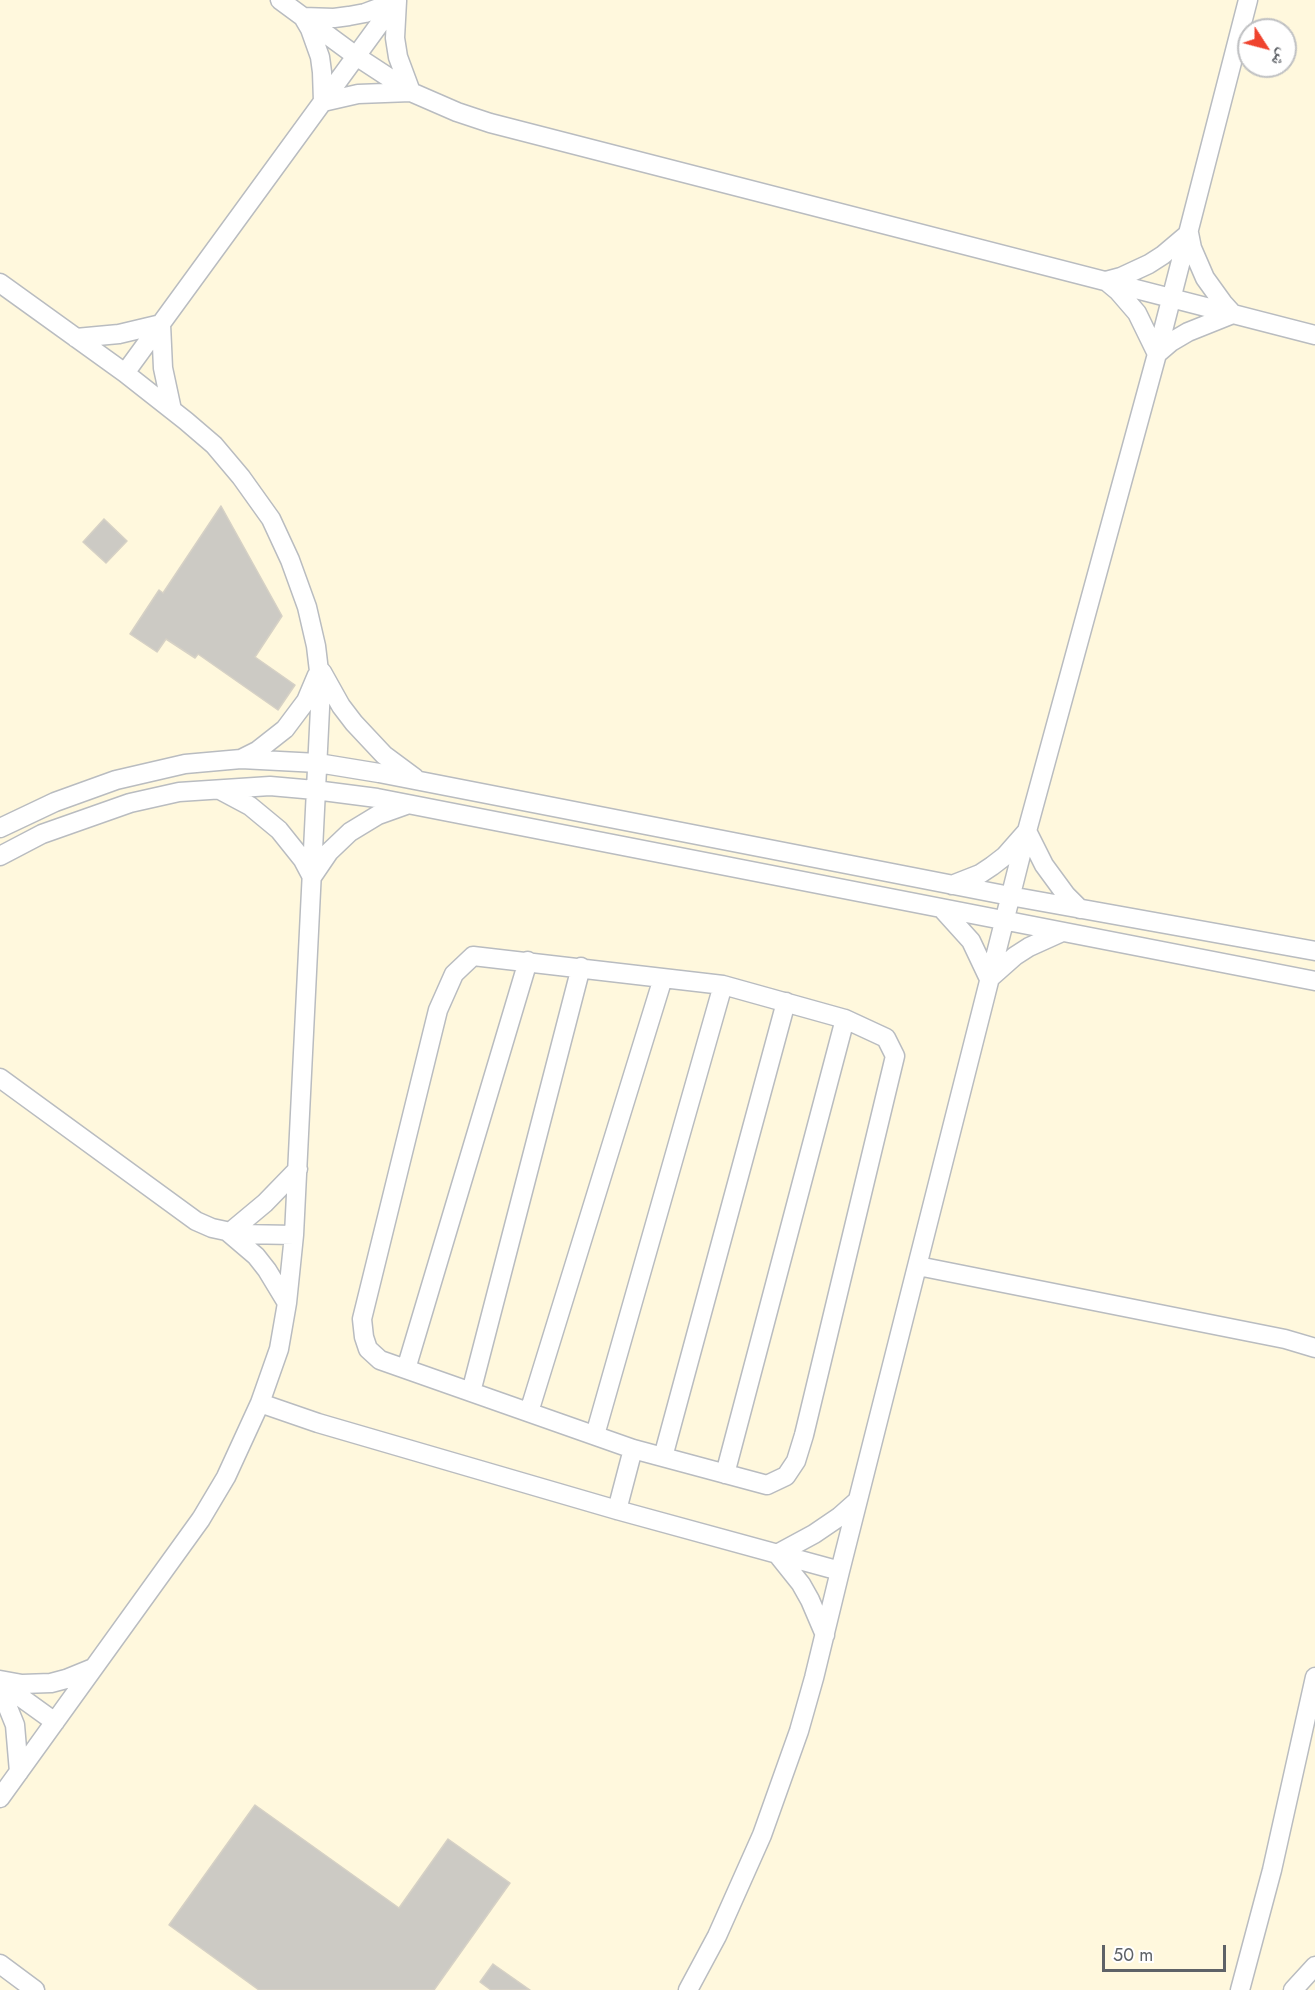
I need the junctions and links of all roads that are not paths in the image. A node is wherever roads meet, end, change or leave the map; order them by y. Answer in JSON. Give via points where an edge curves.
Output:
{"nodes":[{"id":1,"x":280,"y":0,"type":"edge"},
{"id":2,"x":397,"y":0,"type":"edge"},
{"id":3,"x":1248,"y":0,"type":"edge"},
{"id":4,"x":303,"y":17,"type":"junction"},
{"id":5,"x":356,"y":56,"type":"junction"},
{"id":6,"x":411,"y":92,"type":"junction"},
{"id":7,"x":323,"y":102,"type":"junction"},
{"id":8,"x":1189,"y":233,"type":"junction"},
{"id":9,"x":1106,"y":281,"type":"junction"},
{"id":10,"x":0,"y":283,"type":"edge"},
{"id":11,"x":1172,"y":298,"type":"junction"},
{"id":12,"x":1233,"y":314,"type":"junction"},
{"id":13,"x":161,"y":324,"type":"junction"},
{"id":14,"x":1315,"y":335,"type":"edge"},
{"id":15,"x":76,"y":338,"type":"junction"},
{"id":16,"x":1157,"y":354,"type":"junction"},
{"id":17,"x":125,"y":373,"type":"junction"},
{"id":18,"x":172,"y":410,"type":"junction"},
{"id":19,"x":320,"y":668,"type":"junction"},
{"id":20,"x":241,"y":759,"type":"junction"},
{"id":21,"x":318,"y":763,"type":"junction"},
{"id":22,"x":419,"y":781,"type":"junction"},
{"id":23,"x":215,"y":788,"type":"junction"},
{"id":24,"x":315,"y":790,"type":"junction"},
{"id":25,"x":408,"y":804,"type":"junction"},
{"id":26,"x":0,"y":828,"type":"edge"},
{"id":27,"x":1026,"y":831,"type":"junction"},
{"id":28,"x":0,"y":856,"type":"edge"},
{"id":29,"x":312,"y":877,"type":"junction"},
{"id":30,"x":952,"y":885,"type":"junction"},
{"id":31,"x":1010,"y":896,"type":"junction"},
{"id":32,"x":1080,"y":909,"type":"junction"},
{"id":33,"x":943,"y":910,"type":"junction"},
{"id":34,"x":1004,"y":922,"type":"junction"},
{"id":35,"x":1060,"y":933,"type":"junction"},
{"id":36,"x":1315,"y":951,"type":"edge"},
{"id":37,"x":528,"y":961,"type":"junction"},
{"id":38,"x":581,"y":967,"type":"junction"},
{"id":39,"x":663,"y":978,"type":"junction"},
{"id":40,"x":989,"y":979,"type":"junction"},
{"id":41,"x":1315,"y":981,"type":"edge"},
{"id":42,"x":723,"y":985,"type":"junction"},
{"id":43,"x":786,"y":1002,"type":"junction"},
{"id":44,"x":845,"y":1019,"type":"junction"},
{"id":45,"x":0,"y":1078,"type":"edge"},
{"id":46,"x":298,"y":1169,"type":"junction"},
{"id":47,"x":229,"y":1233,"type":"junction"},
{"id":48,"x":294,"y":1235,"type":"junction"},
{"id":49,"x":918,"y":1266,"type":"junction"},
{"id":50,"x":287,"y":1303,"type":"junction"},
{"id":51,"x":1315,"y":1348,"type":"edge"},
{"id":52,"x":406,"y":1369,"type":"junction"},
{"id":53,"x":471,"y":1392,"type":"junction"},
{"id":54,"x":260,"y":1403,"type":"junction"},
{"id":55,"x":529,"y":1412,"type":"junction"},
{"id":56,"x":595,"y":1435,"type":"junction"},
{"id":57,"x":633,"y":1449,"type":"junction"},
{"id":58,"x":663,"y":1457,"type":"junction"},
{"id":59,"x":725,"y":1473,"type":"junction"},
{"id":60,"x":857,"y":1501,"type":"junction"},
{"id":61,"x":617,"y":1510,"type":"junction"},
{"id":62,"x":777,"y":1554,"type":"junction"},
{"id":63,"x":840,"y":1571,"type":"junction"},
{"id":64,"x":825,"y":1635,"type":"junction"},
{"id":65,"x":95,"y":1667,"type":"junction"},
{"id":66,"x":1315,"y":1677,"type":"edge"},
{"id":67,"x":0,"y":1681,"type":"edge"},
{"id":68,"x":0,"y":1688,"type":"edge"},
{"id":69,"x":55,"y":1722,"type":"junction"},
{"id":70,"x":19,"y":1772,"type":"junction"},
{"id":71,"x":0,"y":1798,"type":"edge"},
{"id":72,"x":0,"y":1964,"type":"edge"},
{"id":73,"x":1315,"y":1966,"type":"edge"},
{"id":74,"x":35,"y":1990,"type":"edge"},
{"id":75,"x":688,"y":1990,"type":"edge"},
{"id":76,"x":1240,"y":1990,"type":"edge"},
{"id":77,"x":1293,"y":1990,"type":"edge"}],
"edges":[{"from":1,"to":4,"type":"lane"},
{"from":2,"to":4,"type":"lane","via":[[349,16]]},
{"from":2,"to":5,"type":"lane"},
{"from":2,"to":6,"type":"lane","via":[[395,38]]},
{"from":3,"to":8,"type":"lane"},
{"from":4,"to":5,"type":"lane"},
{"from":4,"to":7,"type":"lane","via":[[320,57]]},
{"from":5,"to":6,"type":"lane"},
{"from":5,"to":7,"type":"lane"},
{"from":6,"to":7,"type":"lane","via":[[367,93]]},
{"from":6,"to":9,"type":"lane","via":[[490,123]]},
{"from":7,"to":13,"type":"lane"},
{"from":8,"to":9,"type":"lane","via":[[1149,264]]},
{"from":8,"to":11,"type":"lane"},
{"from":8,"to":12,"type":"lane","via":[[1205,278]]},
{"from":9,"to":11,"type":"lane"},
{"from":9,"to":16,"type":"lane","via":[[1137,313]]},
{"from":10,"to":15,"type":"lane"},
{"from":11,"to":12,"type":"lane"},
{"from":11,"to":16,"type":"lane"},
{"from":12,"to":14,"type":"lane"},
{"from":12,"to":16,"type":"lane","via":[[1188,332]]},
{"from":13,"to":15,"type":"lane","via":[[119,334]]},
{"from":13,"to":17,"type":"lane"},
{"from":13,"to":18,"type":"lane","via":[[163,368]]},
{"from":15,"to":17,"type":"lane"},
{"from":16,"to":27,"type":"lane"},
{"from":17,"to":18,"type":"lane"},
{"from":18,"to":19,"type":"lane","via":[[214,445],[271,519],[307,607]]},
{"from":19,"to":20,"type":"lane","via":[[306,701],[290,722],[271,741]]},
{"from":19,"to":21,"type":"lane"},
{"from":19,"to":22,"type":"lane","via":[[354,723],[384,755]]},
{"from":20,"to":21,"type":"lane"},
{"from":20,"to":26,"type":"lane","via":[[185,764],[116,780]]},
{"from":21,"to":22,"type":"lane"},
{"from":21,"to":24,"type":"lane"},
{"from":22,"to":30,"type":"lane"},
{"from":23,"to":24,"type":"lane","via":[[270,786]]},
{"from":23,"to":28,"type":"lane","via":[[130,803],[42,834]]},
{"from":23,"to":29,"type":"lane","via":[[265,817],[292,844]]},
{"from":24,"to":25,"type":"lane"},
{"from":24,"to":29,"type":"lane"},
{"from":25,"to":29,"type":"lane","via":[[378,815],[350,832],[329,852]]},
{"from":25,"to":33,"type":"lane"},
{"from":27,"to":30,"type":"lane","via":[[992,866]]},
{"from":27,"to":31,"type":"lane"},
{"from":27,"to":32,"type":"lane","via":[[1044,865]]},
{"from":29,"to":46,"type":"lane"},
{"from":30,"to":31,"type":"lane"},
{"from":31,"to":32,"type":"lane"},
{"from":31,"to":34,"type":"lane"},
{"from":32,"to":36,"type":"lane"},
{"from":33,"to":34,"type":"lane"},
{"from":33,"to":40,"type":"lane","via":[[971,941]]},
{"from":34,"to":35,"type":"lane"},
{"from":34,"to":40,"type":"lane"},
{"from":35,"to":40,"type":"lane","via":[[1022,952]]},
{"from":35,"to":41,"type":"lane"},
{"from":37,"to":38,"type":"lane"},
{"from":37,"to":52,"type":"lane"},
{"from":37,"to":52,"type":"lane","via":[[473,956],[454,974],[438,1010],[362,1319],[368,1349],[380,1360]]},
{"from":38,"to":39,"type":"lane"},
{"from":38,"to":53,"type":"lane"},
{"from":39,"to":42,"type":"lane"},
{"from":39,"to":55,"type":"lane"},
{"from":40,"to":49,"type":"lane"},
{"from":42,"to":43,"type":"lane"},
{"from":42,"to":56,"type":"lane"},
{"from":43,"to":44,"type":"lane"},
{"from":43,"to":58,"type":"lane"},
{"from":44,"to":59,"type":"lane"},
{"from":44,"to":59,"type":"lane","via":[[886,1038],[895,1056],[804,1435],[796,1461],[786,1476],[767,1485]]},
{"from":45,"to":47,"type":"lane","via":[[181,1211]]},
{"from":46,"to":47,"type":"lane","via":[[266,1203]]},
{"from":46,"to":48,"type":"lane"},
{"from":47,"to":48,"type":"lane"},
{"from":47,"to":50,"type":"lane","via":[[267,1270]]},
{"from":48,"to":50,"type":"lane"},
{"from":49,"to":51,"type":"lane"},
{"from":49,"to":60,"type":"lane"},
{"from":50,"to":54,"type":"lane","via":[[279,1349]]},
{"from":52,"to":53,"type":"lane"},
{"from":53,"to":55,"type":"lane"},
{"from":54,"to":61,"type":"lane"},
{"from":54,"to":65,"type":"lane","via":[[226,1477],[201,1519]]},
{"from":55,"to":56,"type":"lane"},
{"from":56,"to":57,"type":"lane"},
{"from":57,"to":58,"type":"lane"},
{"from":57,"to":61,"type":"lane"},
{"from":58,"to":59,"type":"lane"},
{"from":60,"to":62,"type":"lane","via":[[814,1534]]},
{"from":60,"to":63,"type":"lane"},
{"from":61,"to":62,"type":"lane"},
{"from":62,"to":63,"type":"lane"},
{"from":62,"to":64,"type":"lane","via":[[810,1600]]},
{"from":63,"to":64,"type":"lane"},
{"from":64,"to":75,"type":"lane","via":[[799,1731],[762,1835],[722,1926]]},
{"from":65,"to":67,"type":"lane","via":[[51,1683]]},
{"from":65,"to":69,"type":"lane"},
{"from":66,"to":76,"type":"lane","via":[[1272,1870]]},
{"from":67,"to":69,"type":"lane"},
{"from":68,"to":70,"type":"lane","via":[[15,1725]]},
{"from":69,"to":70,"type":"lane"},
{"from":70,"to":71,"type":"lane"},
{"from":72,"to":74,"type":"lane"},
{"from":73,"to":77,"type":"lane"}]}
